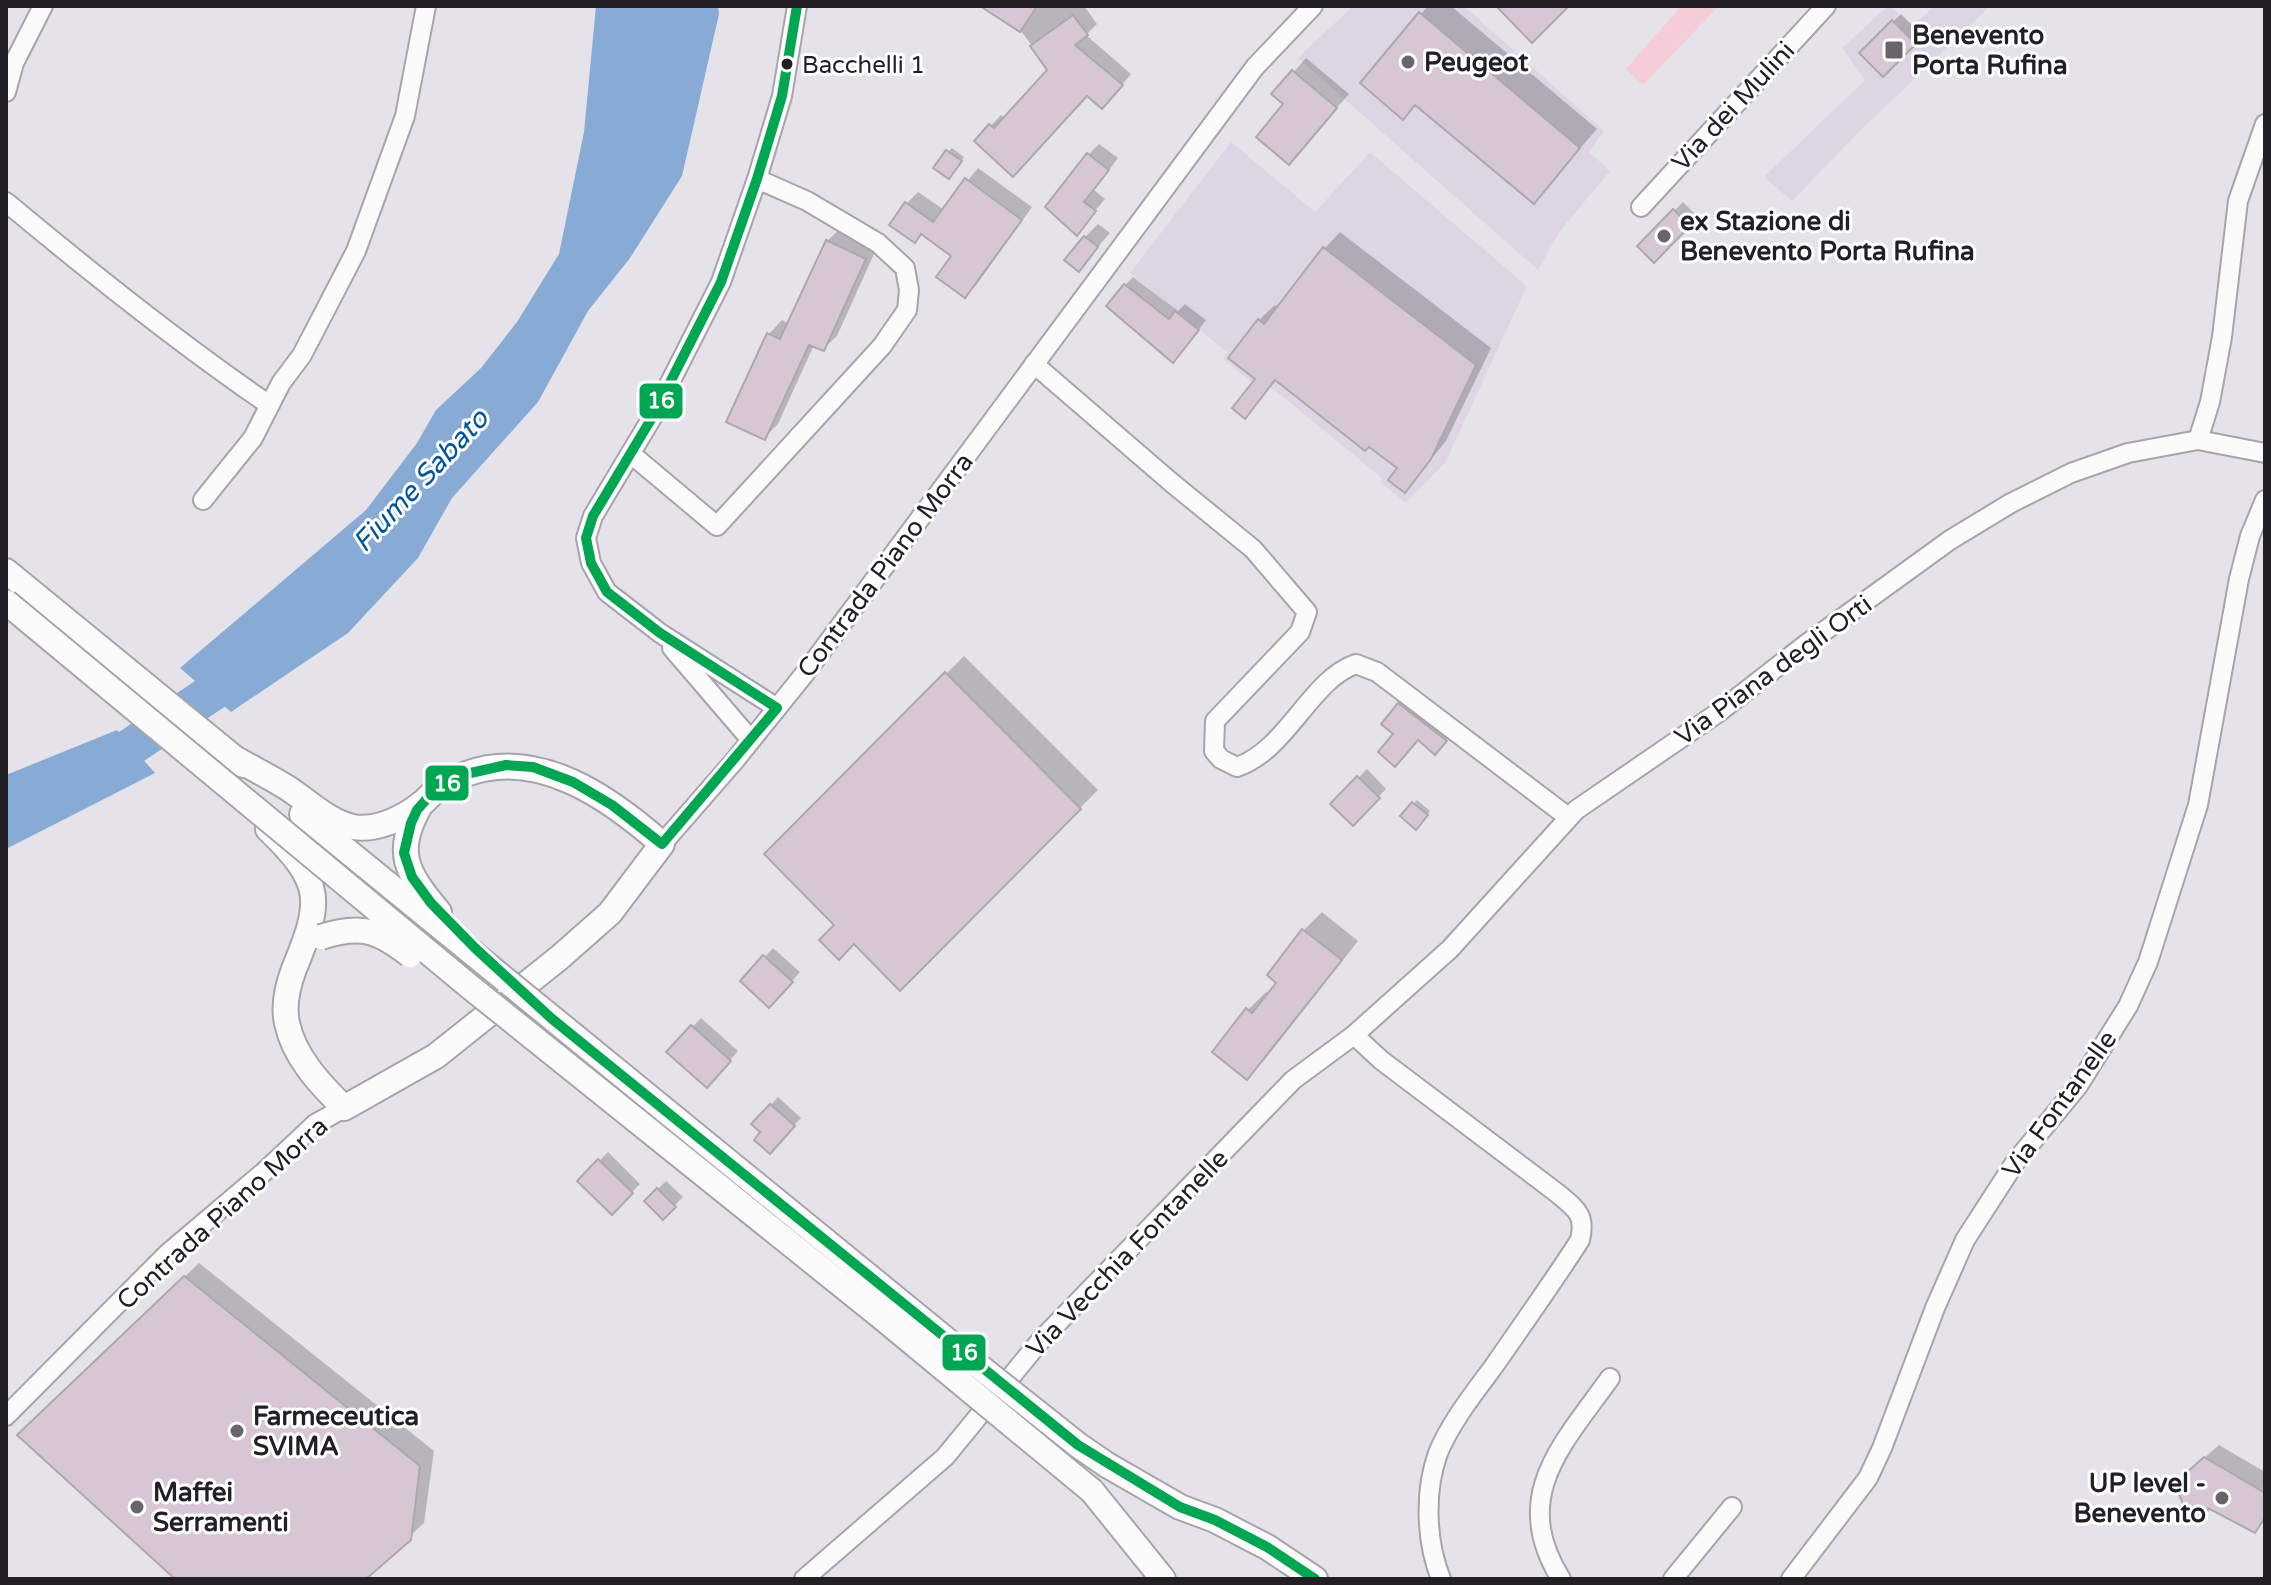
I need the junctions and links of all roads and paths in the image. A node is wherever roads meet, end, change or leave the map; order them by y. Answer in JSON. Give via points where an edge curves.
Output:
{"nodes":[{"id":1,"x":43,"y":6,"type":"edge"},
{"id":2,"x":426,"y":6,"type":"edge"},
{"id":3,"x":797,"y":6,"type":"edge"},
{"id":4,"x":1313,"y":6,"type":"edge"},
{"id":5,"x":1826,"y":6,"type":"edge"},
{"id":6,"x":6,"y":92,"type":"edge"},
{"id":7,"x":2265,"y":124,"type":"edge"},
{"id":8,"x":757,"y":179,"type":"junction"},
{"id":9,"x":6,"y":202,"type":"edge"},
{"id":10,"x":1641,"y":207,"type":"dead end"},
{"id":11,"x":1034,"y":364,"type":"junction"},
{"id":12,"x":268,"y":404,"type":"junction"},
{"id":13,"x":2198,"y":440,"type":"junction"},
{"id":14,"x":2265,"y":453,"type":"edge"},
{"id":15,"x":631,"y":454,"type":"junction"},
{"id":16,"x":203,"y":500,"type":"dead end"},
{"id":17,"x":2265,"y":500,"type":"edge"},
{"id":18,"x":6,"y":571,"type":"edge"},
{"id":19,"x":6,"y":602,"type":"edge"},
{"id":20,"x":660,"y":633,"type":"junction"},
{"id":21,"x":777,"y":708,"type":"junction"},
{"id":22,"x":751,"y":740,"type":"junction"},
{"id":23,"x":233,"y":757,"type":"junction"},
{"id":24,"x":203,"y":766,"type":"junction"},
{"id":25,"x":412,"y":814,"type":"junction"},
{"id":26,"x":1568,"y":817,"type":"junction"},
{"id":27,"x":662,"y":844,"type":"junction"},
{"id":28,"x":316,"y":932,"type":"junction"},
{"id":29,"x":508,"y":982,"type":"junction"},
{"id":30,"x":522,"y":1029,"type":"junction"},
{"id":31,"x":1354,"y":1035,"type":"junction"},
{"id":32,"x":344,"y":1108,"type":"junction"},
{"id":33,"x":1610,"y":1378,"type":"dead end"},
{"id":34,"x":6,"y":1416,"type":"edge"},
{"id":35,"x":1732,"y":1507,"type":"dead end"},
{"id":36,"x":804,"y":1579,"type":"edge"},
{"id":37,"x":1163,"y":1579,"type":"edge"},
{"id":38,"x":1315,"y":1579,"type":"edge"},
{"id":39,"x":1441,"y":1579,"type":"edge"},
{"id":40,"x":1561,"y":1579,"type":"edge"},
{"id":41,"x":1673,"y":1579,"type":"edge"},
{"id":42,"x":1791,"y":1579,"type":"edge"}],
"edges":[{"from":1,"to":6,"type":"street","via":[[14,63]]},
{"from":2,"to":12,"type":"street","via":[[405,116],[356,251],[302,355]]},
{"from":3,"to":8,"type":"street","via":[[782,96]]},
{"from":4,"to":11,"type":"street","name":"Contrada Piano Morra","via":[[1255,67]]},
{"from":5,"to":10,"type":"street","name":"Via dei Mulini"},
{"from":7,"to":13,"type":"street","via":[[2238,201],[2219,350]]},
{"from":8,"to":15,"type":"street","via":[[721,282]]},
{"from":8,"to":15,"type":"street","via":[[878,243],[905,268],[907,310],[882,346],[717,526]]},
{"from":9,"to":12,"type":"street"},
{"from":11,"to":21,"type":"street","name":"Contrada Piano Morra"},
{"from":11,"to":26,"type":"street","via":[[1253,549],[1307,612],[1300,632],[1215,721],[1214,751],[1221,759],[1237,767],[1251,762],[1340,669],[1356,664],[1377,672]]},
{"from":12,"to":16,"type":"street","via":[[253,438]]},
{"from":13,"to":14,"type":"street","name":"Via Piana degli Orti"},
{"from":13,"to":26,"type":"street","name":"Via Piana degli Orti","via":[[2128,453],[2071,473],[2011,503],[1950,540]]},
{"from":15,"to":20,"type":"street","via":[[593,516],[586,538],[591,563],[607,592]]},
{"from":17,"to":42,"type":"street","name":"Via Fontanelle","via":[[2239,579],[2198,805],[2148,962],[2128,1006],[2078,1086],[2016,1161],[1965,1240],[1868,1478]]},
{"from":18,"to":23,"type":"main road"},
{"from":19,"to":24,"type":"main road","bridge":true},
{"from":20,"to":21,"type":"street"},
{"from":20,"to":22,"type":"street"},
{"from":21,"to":22,"type":"street","name":"Contrada Piano Morra"},
{"from":22,"to":27,"type":"street","name":"Contrada Piano Morra"},
{"from":23,"to":25,"type":"main road","via":[[354,827],[385,825]]},
{"from":23,"to":29,"type":"main road"},
{"from":24,"to":28,"type":"main road","bridge":true,"via":[[304,869]]},
{"from":24,"to":30,"type":"main road","bridge":true},
{"from":25,"to":27,"type":"main road","via":[[444,783],[478,770],[514,765],[582,786]]},
{"from":25,"to":29,"type":"main road","via":[[404,847],[406,866],[421,890]]},
{"from":26,"to":31,"type":"street","name":"Via Piana degli Orti","via":[[1450,949]]},
{"from":27,"to":32,"type":"main road","name":"Contrada Piano Morra","via":[[610,913],[559,958],[436,1056]]},
{"from":28,"to":30,"type":"main road","bridge":true,"via":[[369,930],[386,936],[459,992]]},
{"from":28,"to":32,"type":"main road","via":[[287,986],[286,1021],[299,1056]]},
{"from":29,"to":38,"type":"main road","bridge":true,"via":[[1107,1465],[1180,1507],[1267,1547]]},
{"from":30,"to":37,"type":"main road","bridge":true,"via":[[1092,1491]]},
{"from":31,"to":36,"type":"street","name":"Via Vecchia Fontanelle","via":[[1293,1080],[1041,1340],[945,1457]]},
{"from":31,"to":39,"type":"street","via":[[1577,1209],[1584,1224],[1580,1240],[1473,1394],[1438,1455],[1429,1520]]},
{"from":32,"to":34,"type":"street","name":"Contrada Piano Morra","via":[[315,1124],[167,1254]]},
{"from":33,"to":40,"type":"street","via":[[1552,1459],[1544,1482],[1542,1538]]},
{"from":35,"to":41,"type":"street"}]}
